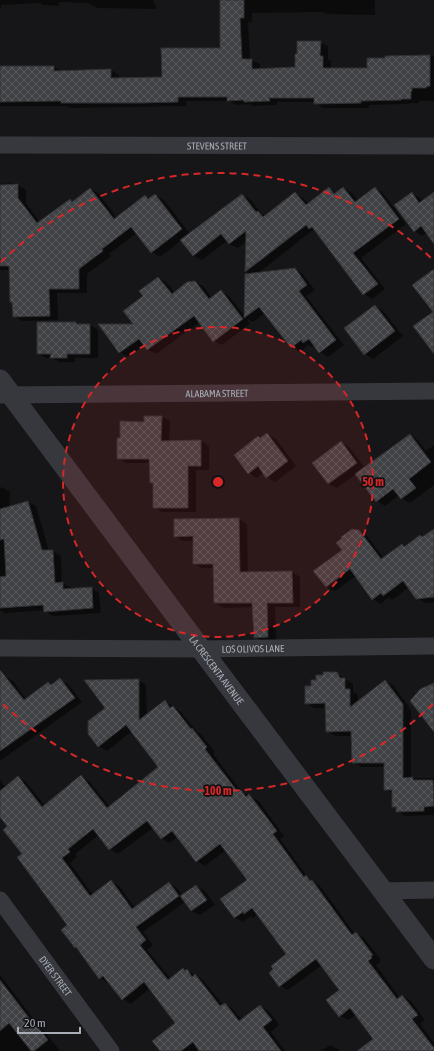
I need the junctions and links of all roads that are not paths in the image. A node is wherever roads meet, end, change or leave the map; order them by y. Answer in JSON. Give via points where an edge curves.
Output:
{"nodes":[{"id":1,"x":0,"y":146,"type":"edge"},
{"id":2,"x":434,"y":146,"type":"edge"},
{"id":3,"x":4,"y":390,"type":"edge"},
{"id":4,"x":434,"y":391,"type":"edge"},
{"id":5,"x":434,"y":646,"type":"edge"},
{"id":6,"x":0,"y":648,"type":"edge"},
{"id":7,"x":201,"y":649,"type":"junction"},
{"id":8,"x":382,"y":890,"type":"junction"},
{"id":9,"x":434,"y":890,"type":"edge"},
{"id":10,"x":0,"y":900,"type":"edge"},
{"id":11,"x":434,"y":959,"type":"edge"},
{"id":12,"x":112,"y":1051,"type":"edge"}],
"edges":[{"from":1,"to":2,"type":"street","name":"STEVENS STREET"},
{"from":3,"to":4,"type":"street","name":"ALABAMA STREET"},
{"from":3,"to":7,"type":"street","name":"LA CRESCENTA AVENUE"},
{"from":5,"to":7,"type":"street","name":"LOS OLIVOS LANE"},
{"from":6,"to":7,"type":"street","name":"LOS OLIVOS LANE"},
{"from":7,"to":8,"type":"street","name":"LA CRESCENTA AVENUE"},
{"from":8,"to":9,"type":"street"},
{"from":8,"to":11,"type":"street","name":"LA CRESCENTA AVENUE"},
{"from":10,"to":12,"type":"street","name":"DYER STREET"}]}
